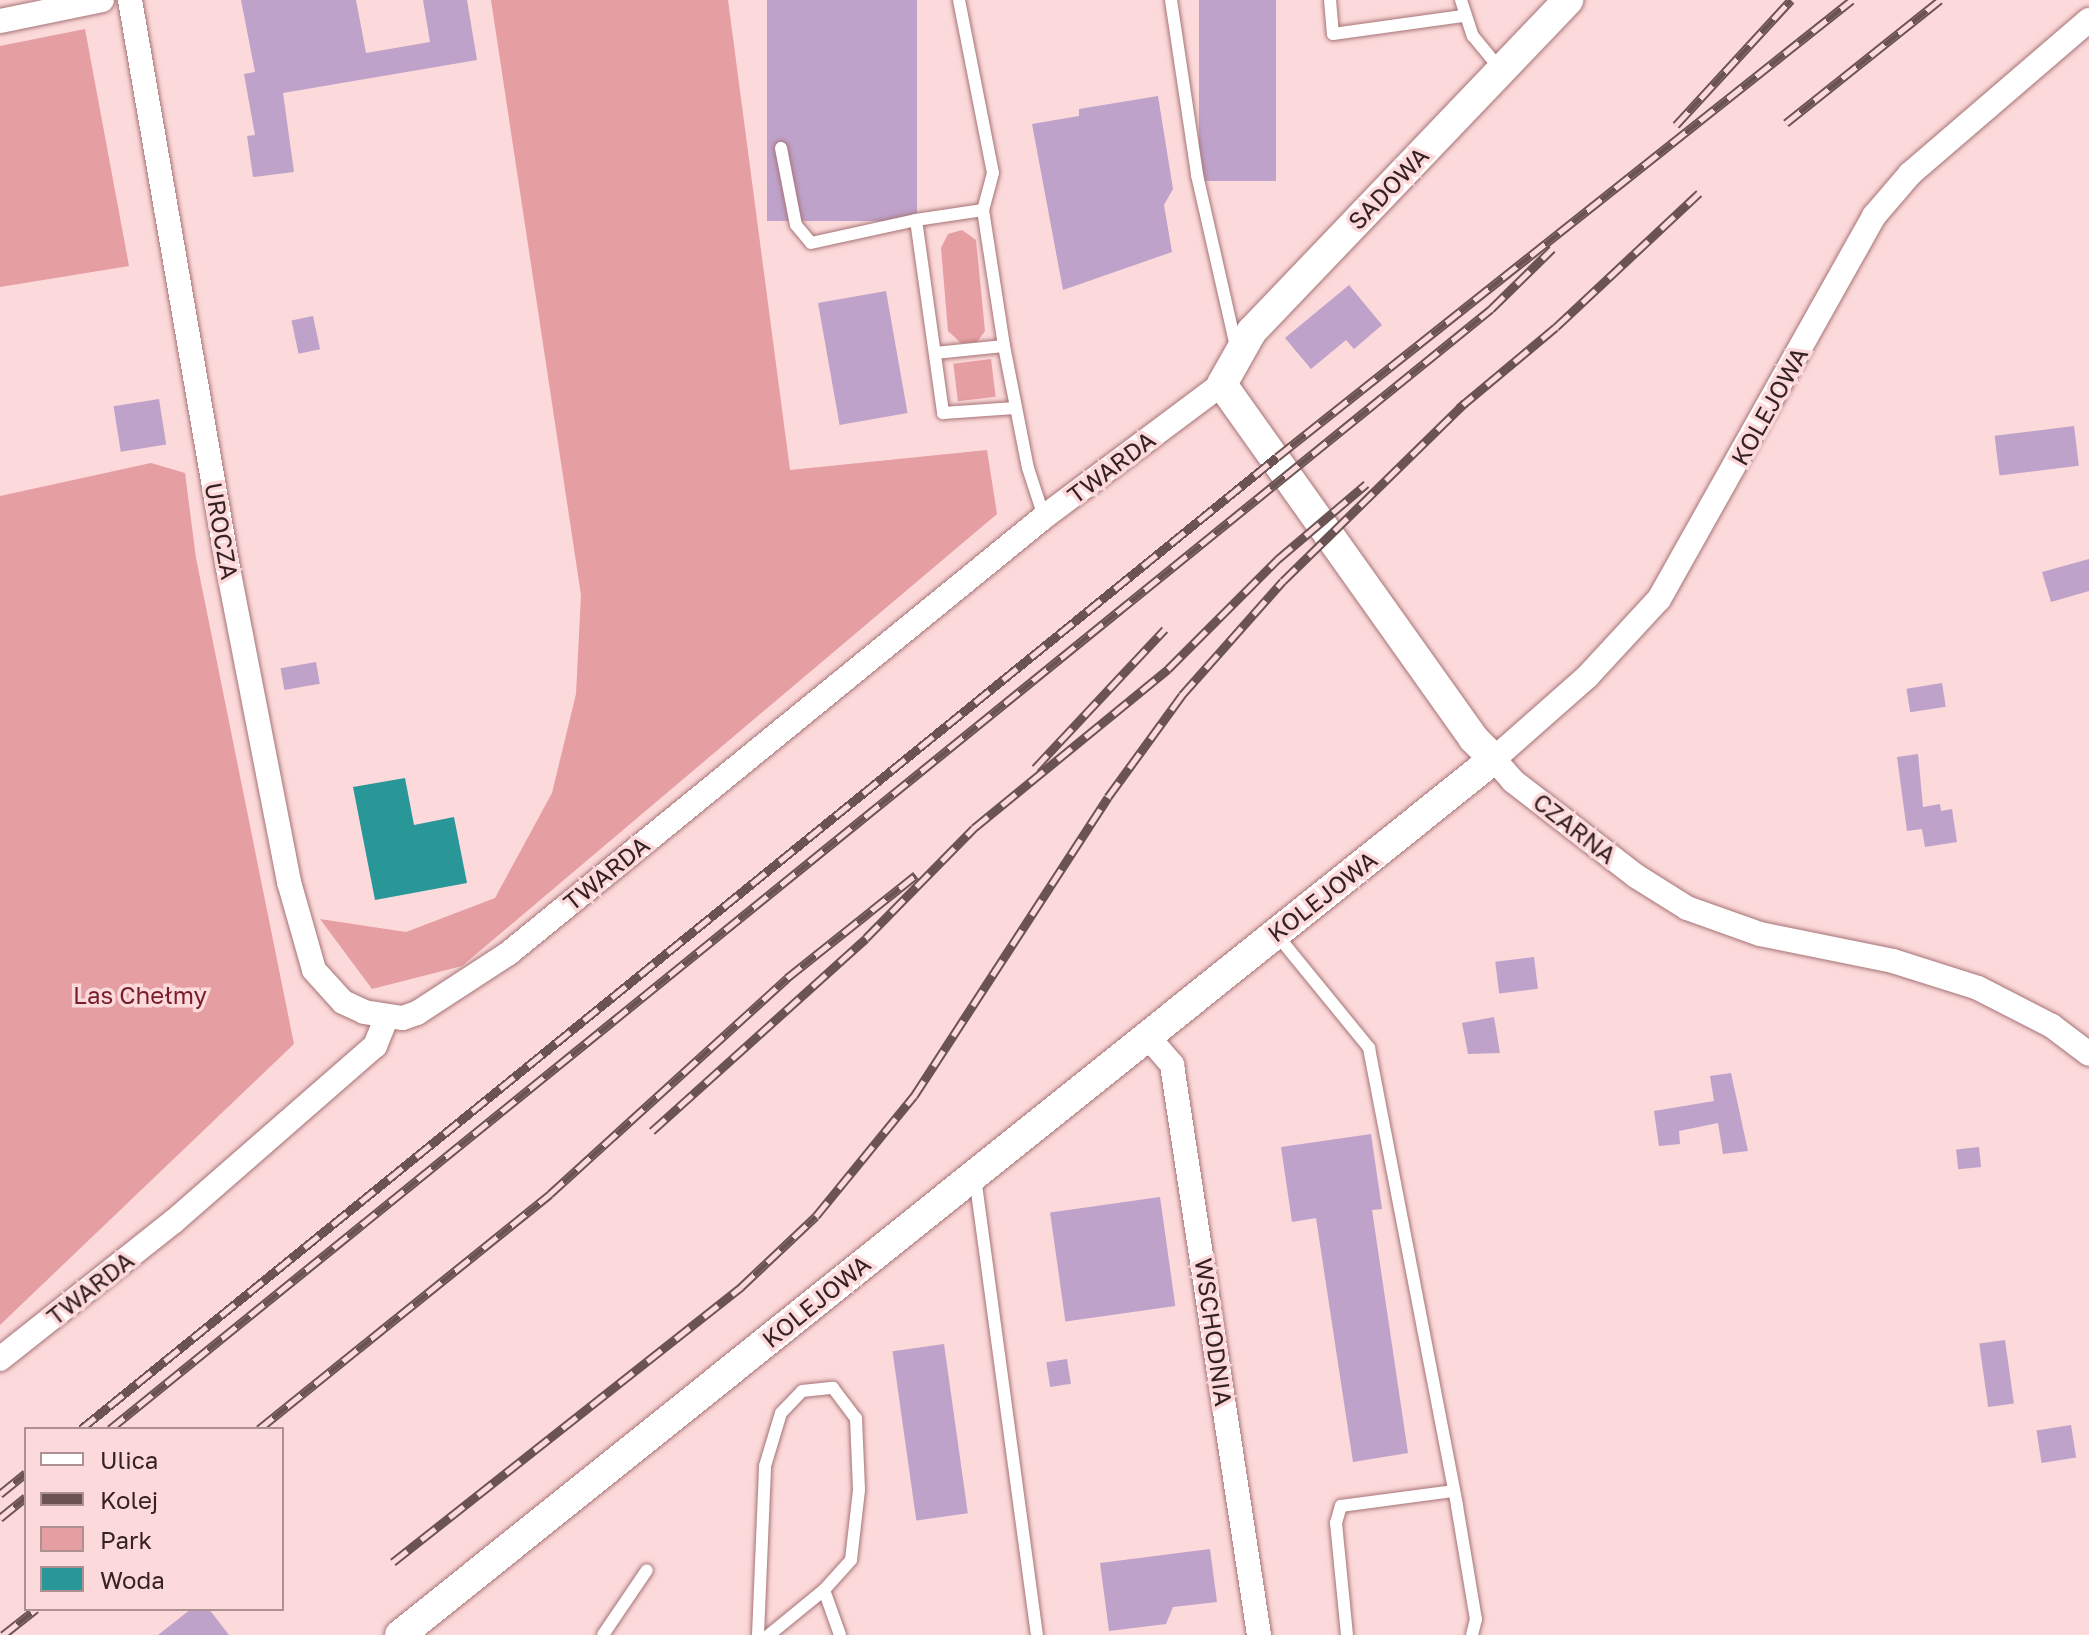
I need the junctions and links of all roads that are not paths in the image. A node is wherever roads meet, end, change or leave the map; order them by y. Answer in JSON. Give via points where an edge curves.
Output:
{"nodes":[{"id":1,"x":102,"y":0,"type":"edge"},
{"id":2,"x":130,"y":0,"type":"edge"},
{"id":3,"x":959,"y":0,"type":"edge"},
{"id":4,"x":1171,"y":0,"type":"edge"},
{"id":5,"x":1330,"y":0,"type":"edge"},
{"id":6,"x":1461,"y":0,"type":"edge"},
{"id":7,"x":1568,"y":0,"type":"edge"},
{"id":8,"x":1463,"y":16,"type":"junction"},
{"id":9,"x":2089,"y":20,"type":"edge"},
{"id":10,"x":0,"y":21,"type":"edge"},
{"id":11,"x":1501,"y":70,"type":"junction"},
{"id":12,"x":781,"y":148,"type":"dead end"},
{"id":13,"x":983,"y":210,"type":"junction"},
{"id":14,"x":916,"y":220,"type":"junction"},
{"id":15,"x":1004,"y":346,"type":"junction"},
{"id":16,"x":1237,"y":351,"type":"junction"},
{"id":17,"x":935,"y":353,"type":"junction"},
{"id":18,"x":1222,"y":384,"type":"junction"},
{"id":19,"x":1015,"y":408,"type":"junction"},
{"id":20,"x":1044,"y":517,"type":"junction"},
{"id":21,"x":1494,"y":759,"type":"junction"},
{"id":22,"x":1275,"y":932,"type":"junction"},
{"id":23,"x":387,"y":1017,"type":"junction"},
{"id":24,"x":1148,"y":1037,"type":"junction"},
{"id":25,"x":2089,"y":1054,"type":"edge"},
{"id":26,"x":975,"y":1174,"type":"junction"},
{"id":27,"x":4,"y":1351,"type":"edge"},
{"id":28,"x":1454,"y":1491,"type":"junction"},
{"id":29,"x":647,"y":1570,"type":"dead end"},
{"id":30,"x":824,"y":1590,"type":"junction"},
{"id":31,"x":764,"y":1633,"type":"edge"},
{"id":32,"x":400,"y":1635,"type":"edge"},
{"id":33,"x":603,"y":1635,"type":"edge"},
{"id":34,"x":840,"y":1635,"type":"edge"},
{"id":35,"x":1037,"y":1635,"type":"edge"},
{"id":36,"x":1259,"y":1635,"type":"edge"},
{"id":37,"x":1347,"y":1635,"type":"edge"},
{"id":38,"x":1472,"y":1635,"type":"edge"}],
"edges":[{"from":1,"to":10,"type":"street"},
{"from":2,"to":23,"type":"street","name":"UROCZA","via":[[228,568],[304,943],[314,970],[343,1002]]},
{"from":3,"to":13,"type":"lane","via":[[993,173]]},
{"from":4,"to":16,"type":"lane","via":[[1197,175]]},
{"from":5,"to":8,"type":"lane","via":[[1333,34]]},
{"from":6,"to":8,"type":"lane"},
{"from":7,"to":11,"type":"street","name":"SADOWA"},
{"from":8,"to":11,"type":"lane"},
{"from":9,"to":21,"type":"street","name":"KOLEJOWA","via":[[1910,174],[1874,216],[1659,599],[1588,676]]},
{"from":11,"to":16,"type":"street","name":"SADOWA"},
{"from":12,"to":14,"type":"lane","via":[[796,225],[811,243]]},
{"from":13,"to":14,"type":"lane"},
{"from":13,"to":15,"type":"lane"},
{"from":14,"to":17,"type":"lane"},
{"from":15,"to":17,"type":"lane"},
{"from":15,"to":19,"type":"lane"},
{"from":16,"to":18,"type":"street","name":"SADOWA"},
{"from":17,"to":19,"type":"lane","via":[[943,413]]},
{"from":18,"to":20,"type":"street","name":"TWARDA"},
{"from":18,"to":21,"type":"street","name":"CZARNA","via":[[1474,739]]},
{"from":19,"to":20,"type":"lane"},
{"from":20,"to":23,"type":"street","name":"TWARDA","via":[[509,953],[417,1013]]},
{"from":21,"to":22,"type":"street","name":"KOLEJOWA"},
{"from":21,"to":25,"type":"street","name":"CZARNA","via":[[1513,781],[1636,876],[1687,908],[1760,934],[1893,961],[1978,988],[2052,1026]]},
{"from":22,"to":24,"type":"street","name":"KOLEJOWA"},
{"from":22,"to":28,"type":"lane","via":[[1369,1048]]},
{"from":23,"to":27,"type":"street","name":"TWARDA","via":[[375,1046],[173,1222]]},
{"from":24,"to":26,"type":"street","name":"KOLEJOWA"},
{"from":24,"to":36,"type":"street","name":"WSCHODNIA","via":[[1172,1065]]},
{"from":26,"to":32,"type":"street","name":"KOLEJOWA"},
{"from":26,"to":35,"type":"lane"},
{"from":28,"to":37,"type":"lane","via":[[1341,1506],[1336,1523]]},
{"from":28,"to":38,"type":"lane","via":[[1476,1619]]},
{"from":29,"to":33,"type":"lane"},
{"from":30,"to":31,"type":"lane"},
{"from":30,"to":31,"type":"lane","via":[[851,1560],[859,1490],[856,1418],[833,1388],[802,1391],[781,1413],[765,1466]]},
{"from":30,"to":34,"type":"lane"}]}
